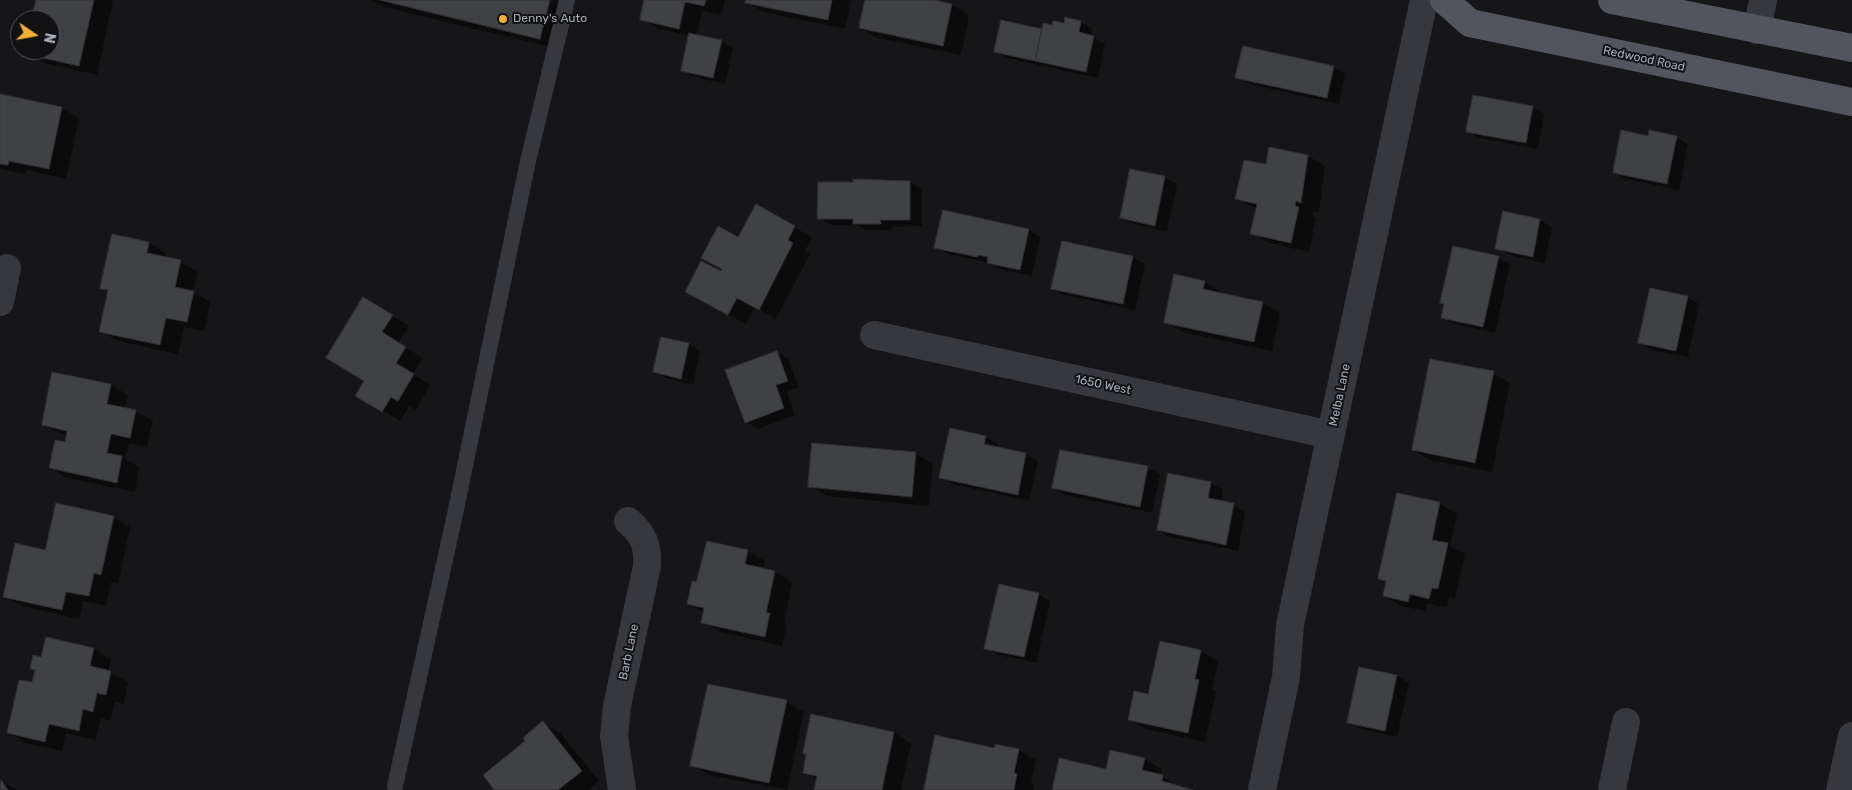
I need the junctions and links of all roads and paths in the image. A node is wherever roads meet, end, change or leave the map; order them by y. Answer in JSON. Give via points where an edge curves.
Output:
{"nodes":[{"id":1,"x":568,"y":0,"type":"edge"},
{"id":2,"x":1424,"y":0,"type":"edge"},
{"id":3,"x":1444,"y":0,"type":"edge"},
{"id":4,"x":1612,"y":0,"type":"edge"},
{"id":5,"x":1763,"y":0,"type":"edge"},
{"id":6,"x":1757,"y":30,"type":"junction"},
{"id":7,"x":1852,"y":48,"type":"edge"},
{"id":8,"x":1852,"y":102,"type":"edge"},
{"id":9,"x":7,"y":268,"type":"dead end"},
{"id":10,"x":0,"y":302,"type":"edge"},
{"id":11,"x":874,"y":335,"type":"dead end"},
{"id":12,"x":1331,"y":435,"type":"junction"},
{"id":13,"x":628,"y":521,"type":"dead end"},
{"id":14,"x":1626,"y":722,"type":"dead end"},
{"id":15,"x":1852,"y":736,"type":"edge"},
{"id":16,"x":395,"y":786,"type":"dead end"},
{"id":17,"x":622,"y":790,"type":"edge"},
{"id":18,"x":1262,"y":790,"type":"edge"},
{"id":19,"x":1612,"y":790,"type":"edge"},
{"id":20,"x":1840,"y":790,"type":"edge"}],
"edges":[{"from":1,"to":16,"type":"lane","via":[[528,161]]},
{"from":2,"to":12,"type":"street","name":"Melba Lane"},
{"from":3,"to":8,"type":"main road","name":"Redwood Road","via":[[1470,22]]},
{"from":4,"to":6,"type":"main road"},
{"from":5,"to":6,"type":"street"},
{"from":6,"to":7,"type":"main road"},
{"from":9,"to":10,"type":"street"},
{"from":11,"to":12,"type":"street","name":"1650 West"},
{"from":12,"to":18,"type":"street","name":"Melba Lane","via":[[1290,625],[1286,677]]},
{"from":13,"to":17,"type":"street","name":"Barb Lane","via":[[646,540],[648,560],[617,706],[614,736]]},
{"from":14,"to":19,"type":"street"},
{"from":15,"to":20,"type":"street"}]}
